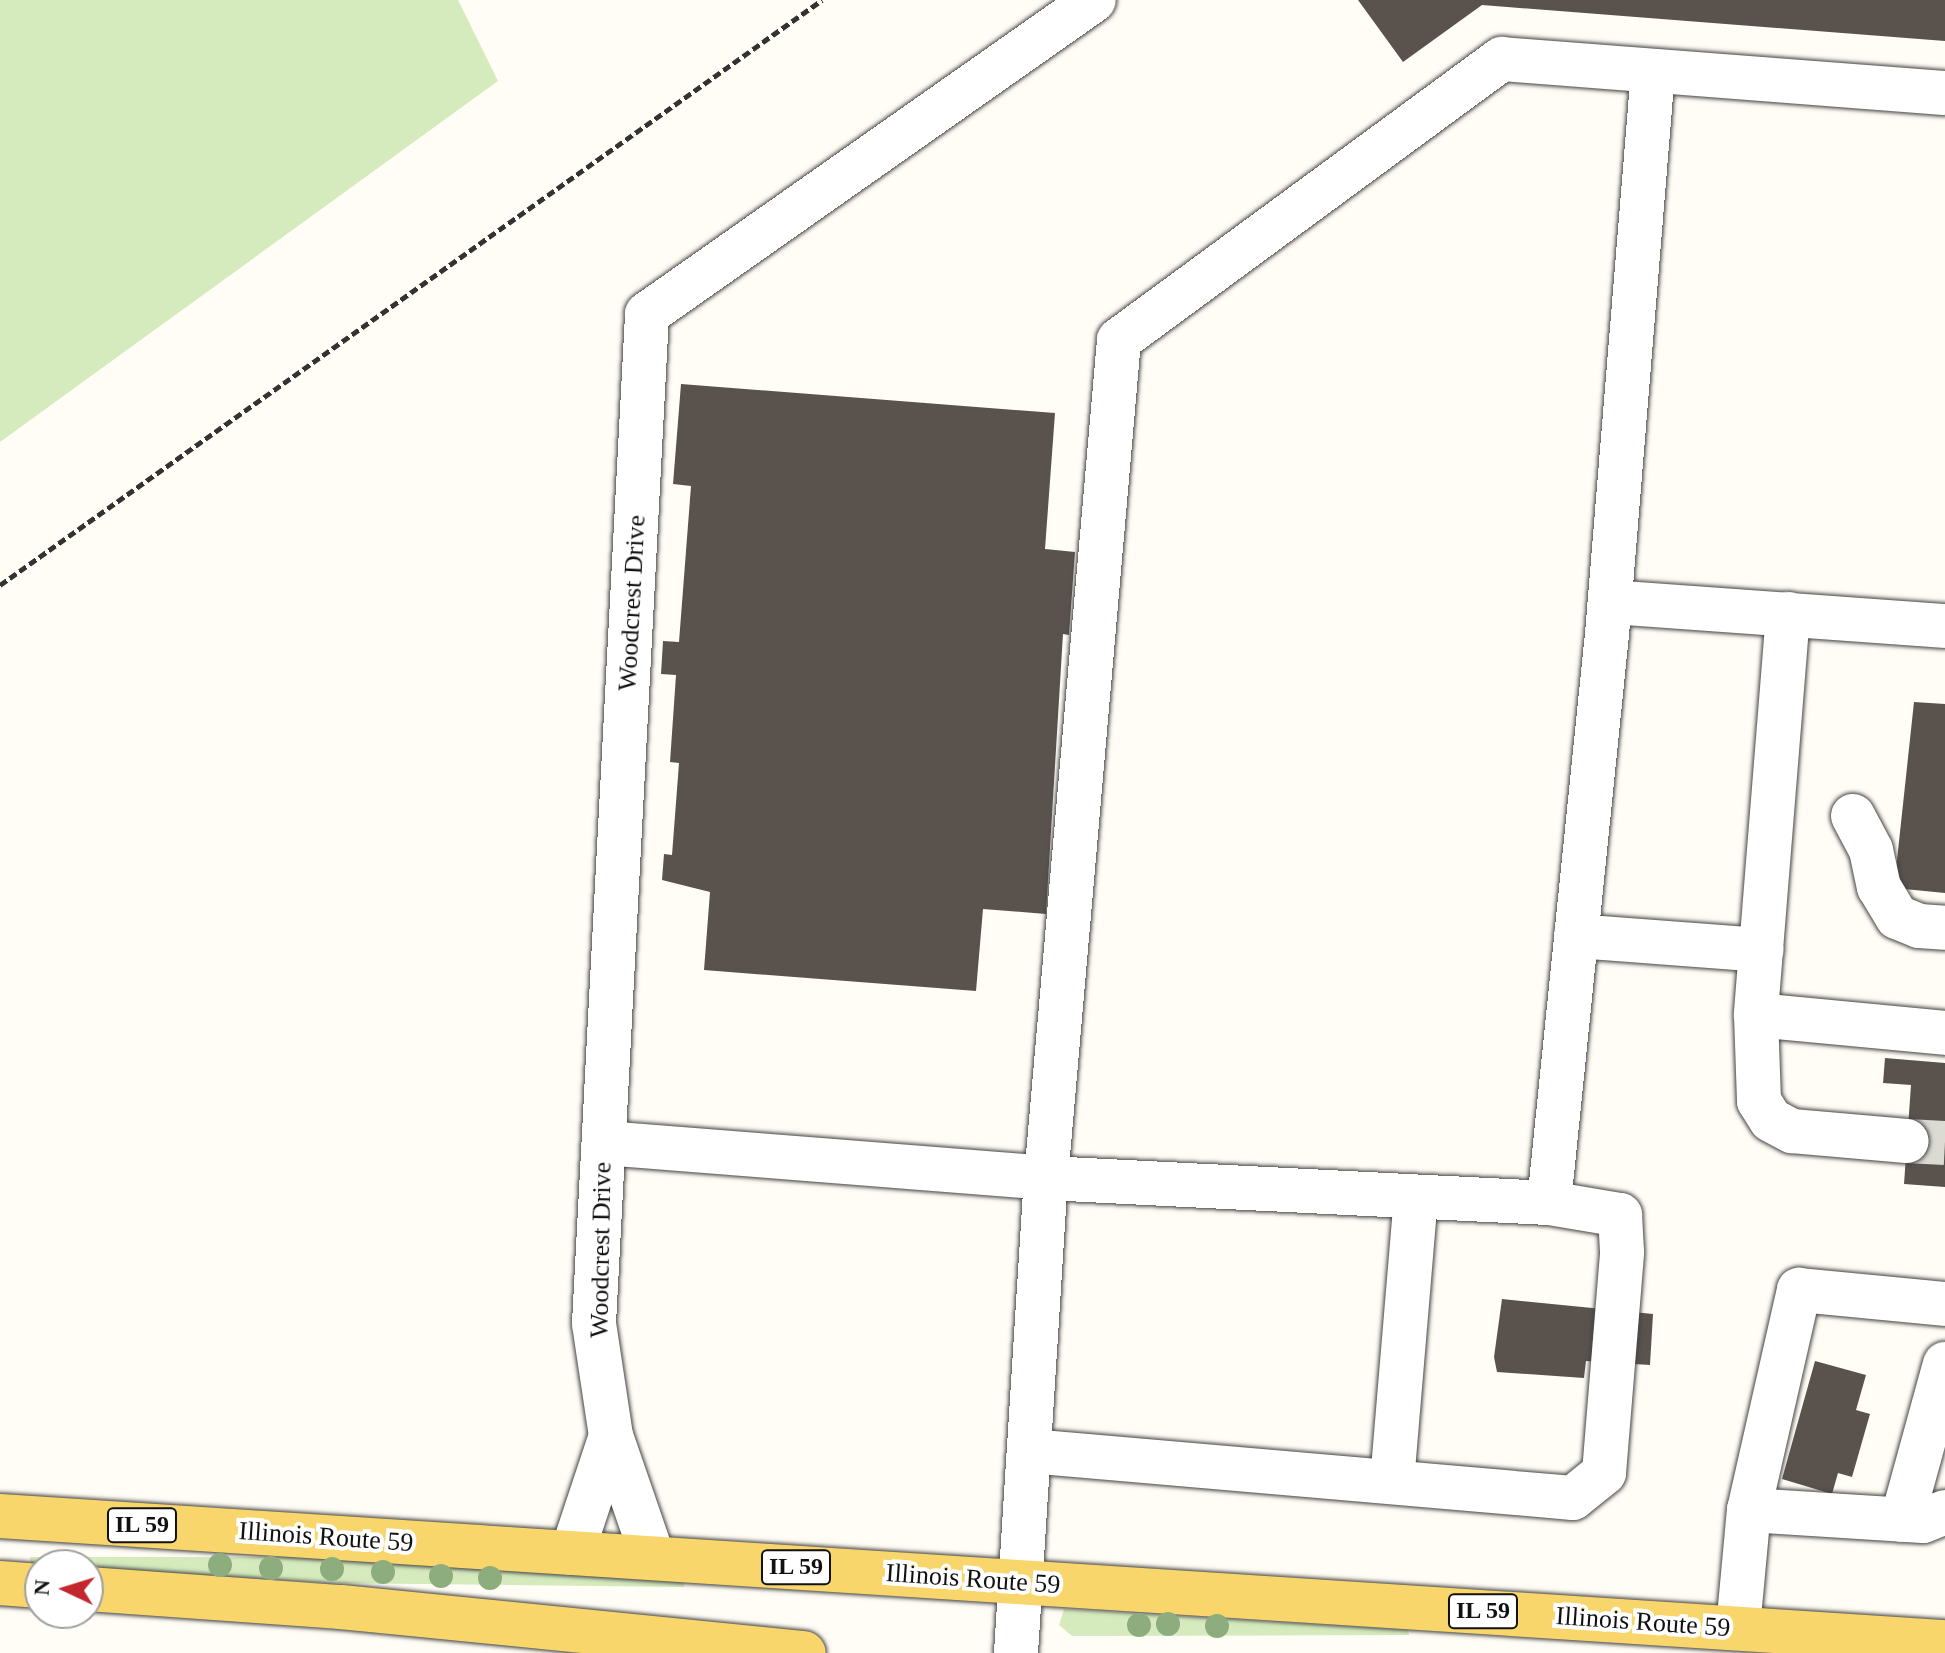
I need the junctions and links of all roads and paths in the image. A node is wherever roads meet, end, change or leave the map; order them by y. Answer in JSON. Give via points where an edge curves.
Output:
{"nodes":[{"id":1,"x":822,"y":0,"type":"edge"},
{"id":2,"x":1094,"y":0,"type":"edge"},
{"id":3,"x":1653,"y":71,"type":"junction"},
{"id":4,"x":1945,"y":93,"type":"edge"},
{"id":5,"x":0,"y":585,"type":"edge"},
{"id":6,"x":1610,"y":602,"type":"junction"},
{"id":7,"x":1788,"y":614,"type":"junction"},
{"id":8,"x":1945,"y":626,"type":"edge"},
{"id":9,"x":1853,"y":816,"type":"dead end"},
{"id":10,"x":1945,"y":928,"type":"edge"},
{"id":11,"x":1576,"y":936,"type":"junction"},
{"id":12,"x":1761,"y":950,"type":"junction"},
{"id":13,"x":1756,"y":1015,"type":"junction"},
{"id":14,"x":1945,"y":1033,"type":"edge"},
{"id":15,"x":1907,"y":1141,"type":"tunnel mouth"},
{"id":16,"x":604,"y":1143,"type":"junction"},
{"id":17,"x":1046,"y":1178,"type":"junction"},
{"id":18,"x":1416,"y":1197,"type":"junction"},
{"id":19,"x":1549,"y":1203,"type":"junction"},
{"id":20,"x":1945,"y":1304,"type":"edge"},
{"id":21,"x":1945,"y":1364,"type":"edge"},
{"id":22,"x":611,"y":1436,"type":"junction"},
{"id":23,"x":1029,"y":1451,"type":"junction"},
{"id":24,"x":1392,"y":1482,"type":"junction"},
{"id":25,"x":1749,"y":1510,"type":"junction"},
{"id":26,"x":1945,"y":1512,"type":"edge"},
{"id":27,"x":0,"y":1516,"type":"edge"},
{"id":28,"x":1902,"y":1520,"type":"junction"},
{"id":29,"x":572,"y":1553,"type":"junction"},
{"id":30,"x":653,"y":1558,"type":"junction"},
{"id":31,"x":1021,"y":1582,"type":"junction"},
{"id":32,"x":0,"y":1583,"type":"edge"},
{"id":33,"x":24,"y":1585,"type":"edge"},
{"id":34,"x":104,"y":1590,"type":"edge"},
{"id":35,"x":1945,"y":1620,"type":"edge"},
{"id":36,"x":1738,"y":1628,"type":"junction"},
{"id":37,"x":1859,"y":1635,"type":"junction"},
{"id":38,"x":1945,"y":1642,"type":"edge"},
{"id":39,"x":804,"y":1653,"type":"edge"},
{"id":40,"x":1016,"y":1653,"type":"edge"}],
"edges":[{"from":1,"to":5,"type":"path"},
{"from":2,"to":16,"type":"street","name":"Woodcrest Drive","via":[[647,314]]},
{"from":3,"to":4,"type":"street"},
{"from":3,"to":6,"type":"street"},
{"from":3,"to":17,"type":"street","via":[[1502,59],[1119,340]]},
{"from":6,"to":7,"type":"street"},
{"from":6,"to":11,"type":"street"},
{"from":7,"to":8,"type":"street"},
{"from":7,"to":12,"type":"street"},
{"from":9,"to":10,"type":"street","via":[[1871,850],[1879,887],[1897,917]]},
{"from":11,"to":12,"type":"street"},
{"from":11,"to":19,"type":"street"},
{"from":12,"to":13,"type":"street"},
{"from":13,"to":14,"type":"street"},
{"from":13,"to":15,"type":"street","via":[[1759,1101],[1771,1120],[1792,1131]]},
{"from":16,"to":17,"type":"street"},
{"from":16,"to":22,"type":"street","name":"Woodcrest Drive","via":[[594,1323]]},
{"from":17,"to":18,"type":"street"},
{"from":17,"to":23,"type":"street"},
{"from":18,"to":19,"type":"street"},
{"from":18,"to":24,"type":"street"},
{"from":19,"to":24,"type":"street","via":[[1620,1215],[1622,1252],[1604,1473],[1573,1498]]},
{"from":20,"to":25,"type":"street","via":[[1799,1290]]},
{"from":21,"to":28,"type":"street"},
{"from":22,"to":29,"type":"street","name":"Woodcrest Drive"},
{"from":22,"to":30,"type":"street","name":"Woodcrest Drive"},
{"from":23,"to":24,"type":"street"},
{"from":23,"to":31,"type":"street"},
{"from":25,"to":28,"type":"street"},
{"from":25,"to":36,"type":"street"},
{"from":26,"to":28,"type":"street","via":[[1923,1521]]},
{"from":27,"to":29,"type":"main road","name":"Illinois Route 59","number":"IL 59"},
{"from":29,"to":30,"type":"main road","name":"Illinois Route 59","number":"IL 59"},
{"from":30,"to":31,"type":"main road","name":"Illinois Route 59","number":"IL 59"},
{"from":31,"to":36,"type":"main road","name":"Illinois Route 59","number":"IL 59"},
{"from":31,"to":40,"type":"street"},
{"from":32,"to":33,"type":"main road"},
{"from":34,"to":39,"type":"main road","via":[[341,1607]]},
{"from":35,"to":37,"type":"main road"},
{"from":36,"to":37,"type":"main road","name":"Illinois Route 59","number":"IL 59"},
{"from":37,"to":38,"type":"main road","name":"Illinois Route 59","number":"IL 59"}]}
